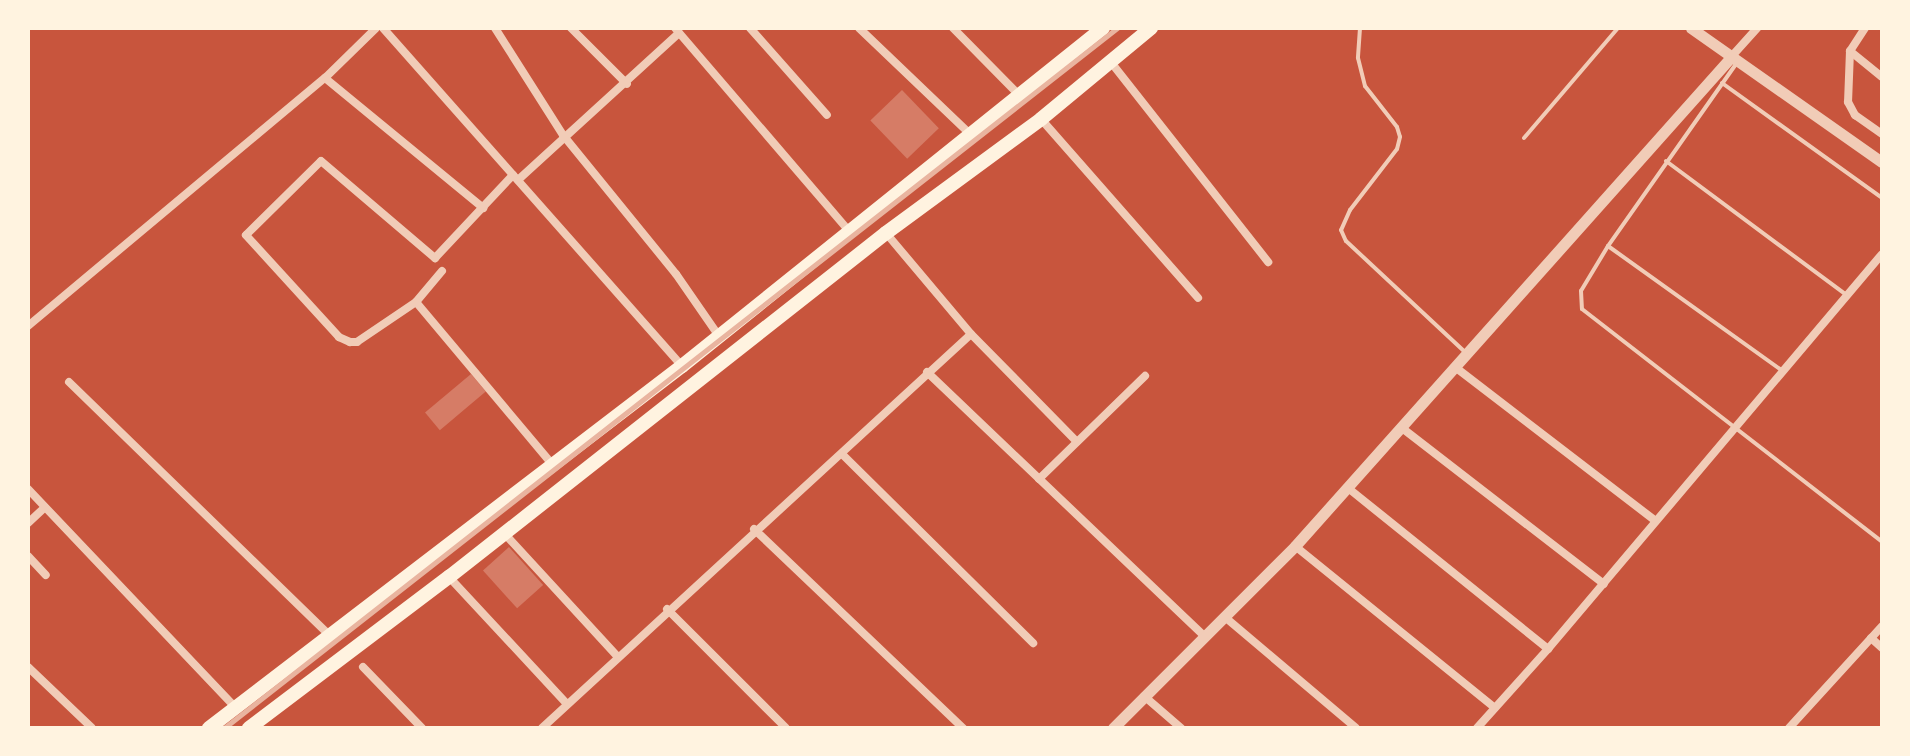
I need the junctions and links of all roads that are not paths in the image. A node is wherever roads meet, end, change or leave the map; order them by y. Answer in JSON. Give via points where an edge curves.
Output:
{"nodes":[{"id":1,"x":376,"y":28,"type":"edge"},
{"id":2,"x":383,"y":28,"type":"edge"},
{"id":3,"x":495,"y":28,"type":"edge"},
{"id":4,"x":571,"y":28,"type":"edge"},
{"id":5,"x":750,"y":28,"type":"edge"},
{"id":6,"x":859,"y":28,"type":"edge"},
{"id":7,"x":953,"y":28,"type":"edge"},
{"id":8,"x":1151,"y":28,"type":"edge"},
{"id":9,"x":1360,"y":28,"type":"edge"},
{"id":10,"x":1618,"y":28,"type":"edge"},
{"id":11,"x":1691,"y":28,"type":"edge"},
{"id":12,"x":1757,"y":28,"type":"edge"},
{"id":13,"x":1865,"y":28,"type":"edge"},
{"id":14,"x":1100,"y":29,"type":"edge"},
{"id":15,"x":677,"y":30,"type":"edge"},
{"id":16,"x":1850,"y":51,"type":"junction"},
{"id":17,"x":1735,"y":58,"type":"junction"},
{"id":18,"x":1110,"y":61,"type":"junction"},
{"id":19,"x":1882,"y":77,"type":"edge"},
{"id":20,"x":325,"y":78,"type":"junction"},
{"id":21,"x":1722,"y":83,"type":"junction"},
{"id":22,"x":627,"y":84,"type":"junction"},
{"id":23,"x":1020,"y":96,"type":"junction"},
{"id":24,"x":827,"y":115,"type":"dead end"},
{"id":25,"x":1041,"y":119,"type":"junction"},
{"id":26,"x":970,"y":134,"type":"junction"},
{"id":27,"x":1882,"y":134,"type":"edge"},
{"id":28,"x":566,"y":138,"type":"junction"},
{"id":29,"x":1524,"y":138,"type":"dead end"},
{"id":30,"x":1665,"y":161,"type":"junction"},
{"id":31,"x":1882,"y":162,"type":"edge"},
{"id":32,"x":516,"y":177,"type":"junction"},
{"id":33,"x":1882,"y":198,"type":"edge"},
{"id":34,"x":483,"y":208,"type":"junction"},
{"id":35,"x":850,"y":232,"type":"junction"},
{"id":36,"x":886,"y":233,"type":"junction"},
{"id":37,"x":1608,"y":246,"type":"junction"},
{"id":38,"x":1882,"y":254,"type":"edge"},
{"id":39,"x":1268,"y":262,"type":"dead end"},
{"id":40,"x":442,"y":271,"type":"dead end"},
{"id":41,"x":1847,"y":295,"type":"junction"},
{"id":42,"x":1198,"y":298,"type":"dead end"},
{"id":43,"x":416,"y":302,"type":"junction"},
{"id":44,"x":28,"y":326,"type":"edge"},
{"id":45,"x":971,"y":334,"type":"junction"},
{"id":46,"x":719,"y":336,"type":"junction"},
{"id":47,"x":1467,"y":354,"type":"junction"},
{"id":48,"x":682,"y":366,"type":"junction"},
{"id":49,"x":1455,"y":367,"type":"junction"},
{"id":50,"x":1783,"y":371,"type":"junction"},
{"id":51,"x":927,"y":372,"type":"junction"},
{"id":52,"x":1145,"y":376,"type":"dead end"},
{"id":53,"x":69,"y":382,"type":"dead end"},
{"id":54,"x":1736,"y":426,"type":"junction"},
{"id":55,"x":1402,"y":428,"type":"junction"},
{"id":56,"x":1077,"y":442,"type":"junction"},
{"id":57,"x":842,"y":454,"type":"junction"},
{"id":58,"x":551,"y":463,"type":"junction"},
{"id":59,"x":1039,"y":479,"type":"junction"},
{"id":60,"x":1348,"y":488,"type":"junction"},
{"id":61,"x":28,"y":489,"type":"edge"},
{"id":62,"x":45,"y":507,"type":"junction"},
{"id":63,"x":1656,"y":521,"type":"junction"},
{"id":64,"x":28,"y":523,"type":"edge"},
{"id":65,"x":754,"y":529,"type":"junction"},
{"id":66,"x":504,"y":532,"type":"junction"},
{"id":67,"x":1882,"y":542,"type":"edge"},
{"id":68,"x":1295,"y":546,"type":"junction"},
{"id":69,"x":28,"y":556,"type":"edge"},
{"id":70,"x":46,"y":575,"type":"dead end"},
{"id":71,"x":449,"y":577,"type":"junction"},
{"id":72,"x":1604,"y":584,"type":"junction"},
{"id":73,"x":667,"y":609,"type":"junction"},
{"id":74,"x":1226,"y":618,"type":"junction"},
{"id":75,"x":1882,"y":626,"type":"edge"},
{"id":76,"x":328,"y":634,"type":"junction"},
{"id":77,"x":1204,"y":636,"type":"junction"},
{"id":78,"x":1871,"y":638,"type":"junction"},
{"id":79,"x":1033,"y":643,"type":"dead end"},
{"id":80,"x":1882,"y":648,"type":"edge"},
{"id":81,"x":1548,"y":649,"type":"junction"},
{"id":82,"x":617,"y":656,"type":"junction"},
{"id":83,"x":28,"y":667,"type":"edge"},
{"id":84,"x":363,"y":667,"type":"dead end"},
{"id":85,"x":1144,"y":696,"type":"junction"},
{"id":86,"x":567,"y":704,"type":"junction"},
{"id":87,"x":235,"y":707,"type":"junction"},
{"id":88,"x":1495,"y":708,"type":"junction"},
{"id":89,"x":548,"y":726,"type":"edge"},
{"id":90,"x":92,"y":728,"type":"edge"},
{"id":91,"x":209,"y":728,"type":"edge"},
{"id":92,"x":249,"y":728,"type":"edge"},
{"id":93,"x":422,"y":728,"type":"edge"},
{"id":94,"x":786,"y":728,"type":"edge"},
{"id":95,"x":963,"y":728,"type":"edge"},
{"id":96,"x":1113,"y":728,"type":"edge"},
{"id":97,"x":1181,"y":728,"type":"edge"},
{"id":98,"x":1356,"y":728,"type":"edge"},
{"id":99,"x":1477,"y":728,"type":"edge"},
{"id":100,"x":1789,"y":728,"type":"edge"}],
"edges":[{"from":1,"to":20,"type":"street"},
{"from":2,"to":32,"type":"street"},
{"from":3,"to":28,"type":"street"},
{"from":4,"to":22,"type":"street"},
{"from":5,"to":24,"type":"street"},
{"from":6,"to":26,"type":"street"},
{"from":7,"to":23,"type":"street"},
{"from":8,"to":18,"type":"main road"},
{"from":9,"to":47,"type":"lane","via":[[1358,58],[1365,86],[1400,137],[1341,230],[1346,241]]},
{"from":10,"to":29,"type":"lane"},
{"from":11,"to":17,"type":"street"},
{"from":12,"to":17,"type":"street"},
{"from":13,"to":16,"type":"street"},
{"from":14,"to":23,"type":"main road"},
{"from":15,"to":22,"type":"street"},
{"from":15,"to":35,"type":"street"},
{"from":16,"to":19,"type":"street"},
{"from":16,"to":27,"type":"street","via":[[1850,110]]},
{"from":17,"to":21,"type":"lane"},
{"from":17,"to":31,"type":"street"},
{"from":17,"to":47,"type":"street"},
{"from":18,"to":25,"type":"main road"},
{"from":18,"to":39,"type":"street"},
{"from":20,"to":34,"type":"street"},
{"from":20,"to":44,"type":"street"},
{"from":21,"to":30,"type":"lane"},
{"from":21,"to":33,"type":"lane"},
{"from":22,"to":28,"type":"street"},
{"from":23,"to":26,"type":"main road"},
{"from":25,"to":36,"type":"main road"},
{"from":25,"to":42,"type":"street"},
{"from":26,"to":35,"type":"main road"},
{"from":28,"to":32,"type":"street"},
{"from":28,"to":46,"type":"street"},
{"from":30,"to":37,"type":"lane"},
{"from":30,"to":41,"type":"lane"},
{"from":32,"to":34,"type":"street"},
{"from":32,"to":48,"type":"street"},
{"from":34,"to":43,"type":"street","via":[[435,258],[321,161],[246,235],[339,337],[350,342]]},
{"from":35,"to":46,"type":"main road"},
{"from":36,"to":45,"type":"street"},
{"from":36,"to":66,"type":"main road"},
{"from":37,"to":50,"type":"lane"},
{"from":37,"to":54,"type":"lane","via":[[1581,291],[1582,309]]},
{"from":38,"to":41,"type":"street"},
{"from":40,"to":43,"type":"street"},
{"from":41,"to":50,"type":"street"},
{"from":43,"to":58,"type":"street"},
{"from":45,"to":51,"type":"street"},
{"from":45,"to":56,"type":"street"},
{"from":46,"to":48,"type":"main road"},
{"from":47,"to":49,"type":"street"},
{"from":48,"to":58,"type":"main road"},
{"from":49,"to":55,"type":"street"},
{"from":49,"to":63,"type":"street"},
{"from":50,"to":54,"type":"street"},
{"from":51,"to":57,"type":"street"},
{"from":51,"to":59,"type":"street"},
{"from":52,"to":56,"type":"street"},
{"from":53,"to":76,"type":"street"},
{"from":54,"to":63,"type":"street"},
{"from":54,"to":67,"type":"lane"},
{"from":55,"to":60,"type":"street"},
{"from":55,"to":72,"type":"street"},
{"from":56,"to":59,"type":"street"},
{"from":57,"to":65,"type":"street"},
{"from":57,"to":79,"type":"street"},
{"from":58,"to":76,"type":"main road"},
{"from":59,"to":77,"type":"street"},
{"from":60,"to":68,"type":"street"},
{"from":60,"to":81,"type":"street"},
{"from":61,"to":62,"type":"street"},
{"from":62,"to":64,"type":"street"},
{"from":62,"to":87,"type":"street"},
{"from":63,"to":72,"type":"street"},
{"from":65,"to":73,"type":"street"},
{"from":65,"to":95,"type":"street"},
{"from":66,"to":71,"type":"main road"},
{"from":66,"to":82,"type":"street"},
{"from":68,"to":74,"type":"street"},
{"from":68,"to":88,"type":"street"},
{"from":69,"to":70,"type":"street"},
{"from":71,"to":86,"type":"street"},
{"from":71,"to":92,"type":"main road"},
{"from":72,"to":81,"type":"street"},
{"from":73,"to":82,"type":"street"},
{"from":73,"to":94,"type":"street"},
{"from":74,"to":77,"type":"street"},
{"from":74,"to":98,"type":"street"},
{"from":75,"to":78,"type":"street"},
{"from":76,"to":87,"type":"main road"},
{"from":77,"to":85,"type":"street"},
{"from":78,"to":80,"type":"street"},
{"from":78,"to":100,"type":"street"},
{"from":81,"to":88,"type":"street"},
{"from":82,"to":86,"type":"street"},
{"from":83,"to":90,"type":"street"},
{"from":84,"to":93,"type":"street"},
{"from":85,"to":96,"type":"street"},
{"from":85,"to":97,"type":"street"},
{"from":86,"to":89,"type":"street"},
{"from":87,"to":91,"type":"main road"},
{"from":88,"to":99,"type":"street"}]}
